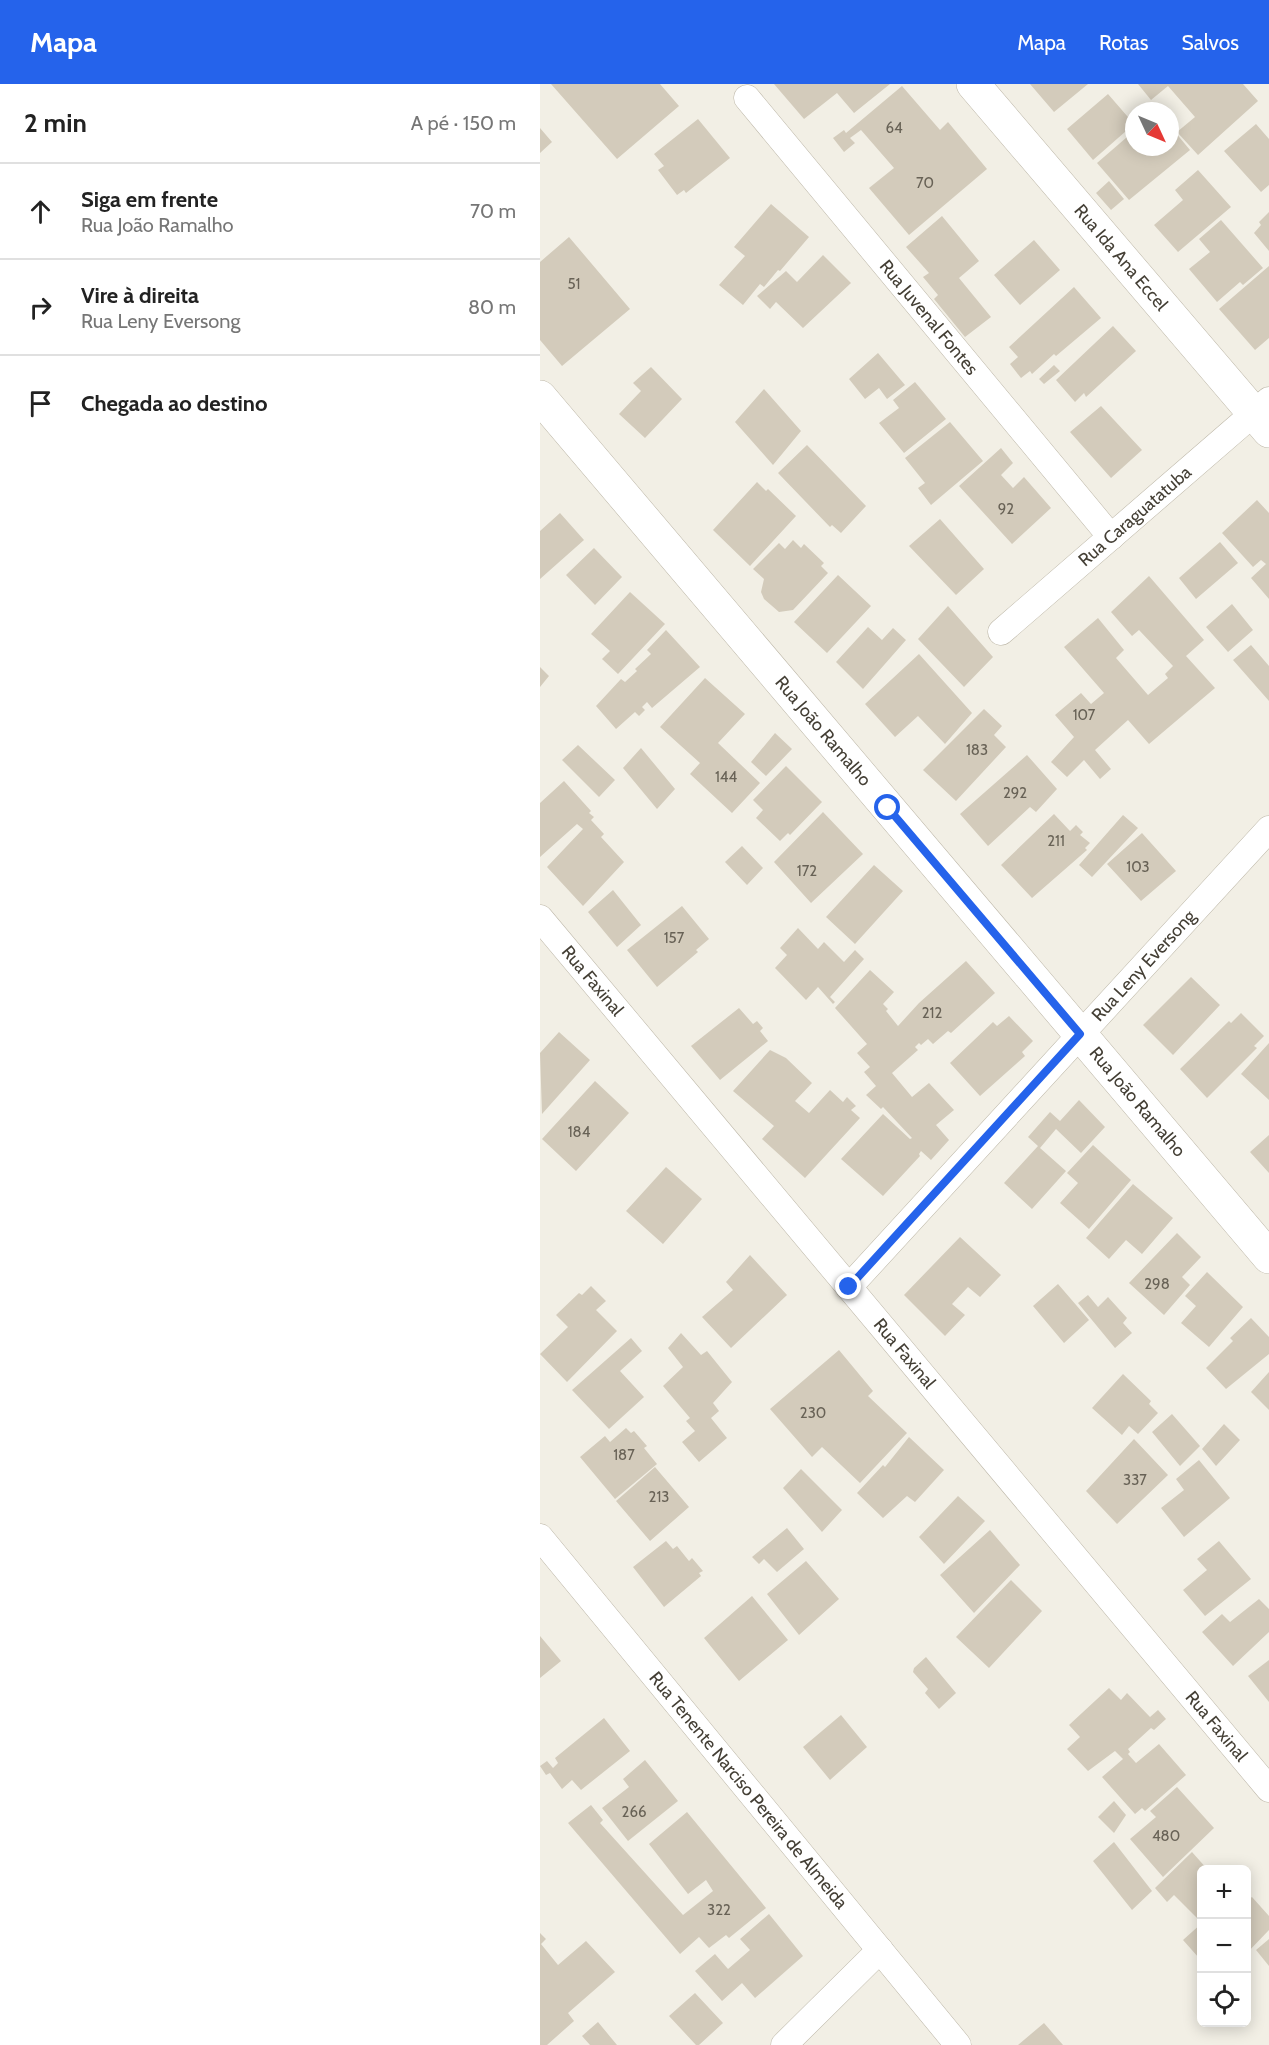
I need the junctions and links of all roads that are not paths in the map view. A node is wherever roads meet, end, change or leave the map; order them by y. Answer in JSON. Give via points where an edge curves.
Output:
{"nodes":[{"id":1,"x":973,"y":84,"type":"edge"},
{"id":2,"x":747,"y":98,"type":"dead end"},
{"id":3,"x":540,"y":397,"type":"edge"},
{"id":4,"x":1264,"y":415,"type":"edge"},
{"id":5,"x":1111,"y":537,"type":"junction"},
{"id":6,"x":1001,"y":632,"type":"dead end"},
{"id":7,"x":1269,"y":828,"type":"edge"},
{"id":8,"x":540,"y":918,"type":"edge"},
{"id":9,"x":1080,"y":1034,"type":"junction"},
{"id":10,"x":1269,"y":1257,"type":"edge"},
{"id":11,"x":849,"y":1287,"type":"junction"},
{"id":12,"x":540,"y":1537,"type":"edge"},
{"id":13,"x":1269,"y":1789,"type":"edge"},
{"id":14,"x":880,"y":1950,"type":"junction"},
{"id":15,"x":784,"y":2045,"type":"edge"},
{"id":16,"x":958,"y":2045,"type":"edge"}],
"edges":[{"from":1,"to":4,"type":"street","name":"Rua Ida Ana Eccel"},
{"from":2,"to":5,"type":"street","name":"Rua Juvenal Fontes"},
{"from":3,"to":9,"type":"street","name":"Rua João Ramalho"},
{"from":4,"to":5,"type":"street","name":"Rua Caraguatatuba"},
{"from":5,"to":6,"type":"street","name":"Rua Caraguatatuba"},
{"from":7,"to":9,"type":"street","name":"Rua Leny Eversong"},
{"from":8,"to":11,"type":"street","name":"Rua Faxinal"},
{"from":9,"to":10,"type":"street","name":"Rua João Ramalho"},
{"from":9,"to":11,"type":"street","name":"Rua Leny Eversong"},
{"from":11,"to":13,"type":"street","name":"Rua Faxinal"},
{"from":12,"to":14,"type":"street","name":"Rua Tenente Narciso Pereira de Almeida"},
{"from":14,"to":15,"type":"street"},
{"from":14,"to":16,"type":"street","name":"Rua Tenente Narciso Pereira de Almeida"}]}
